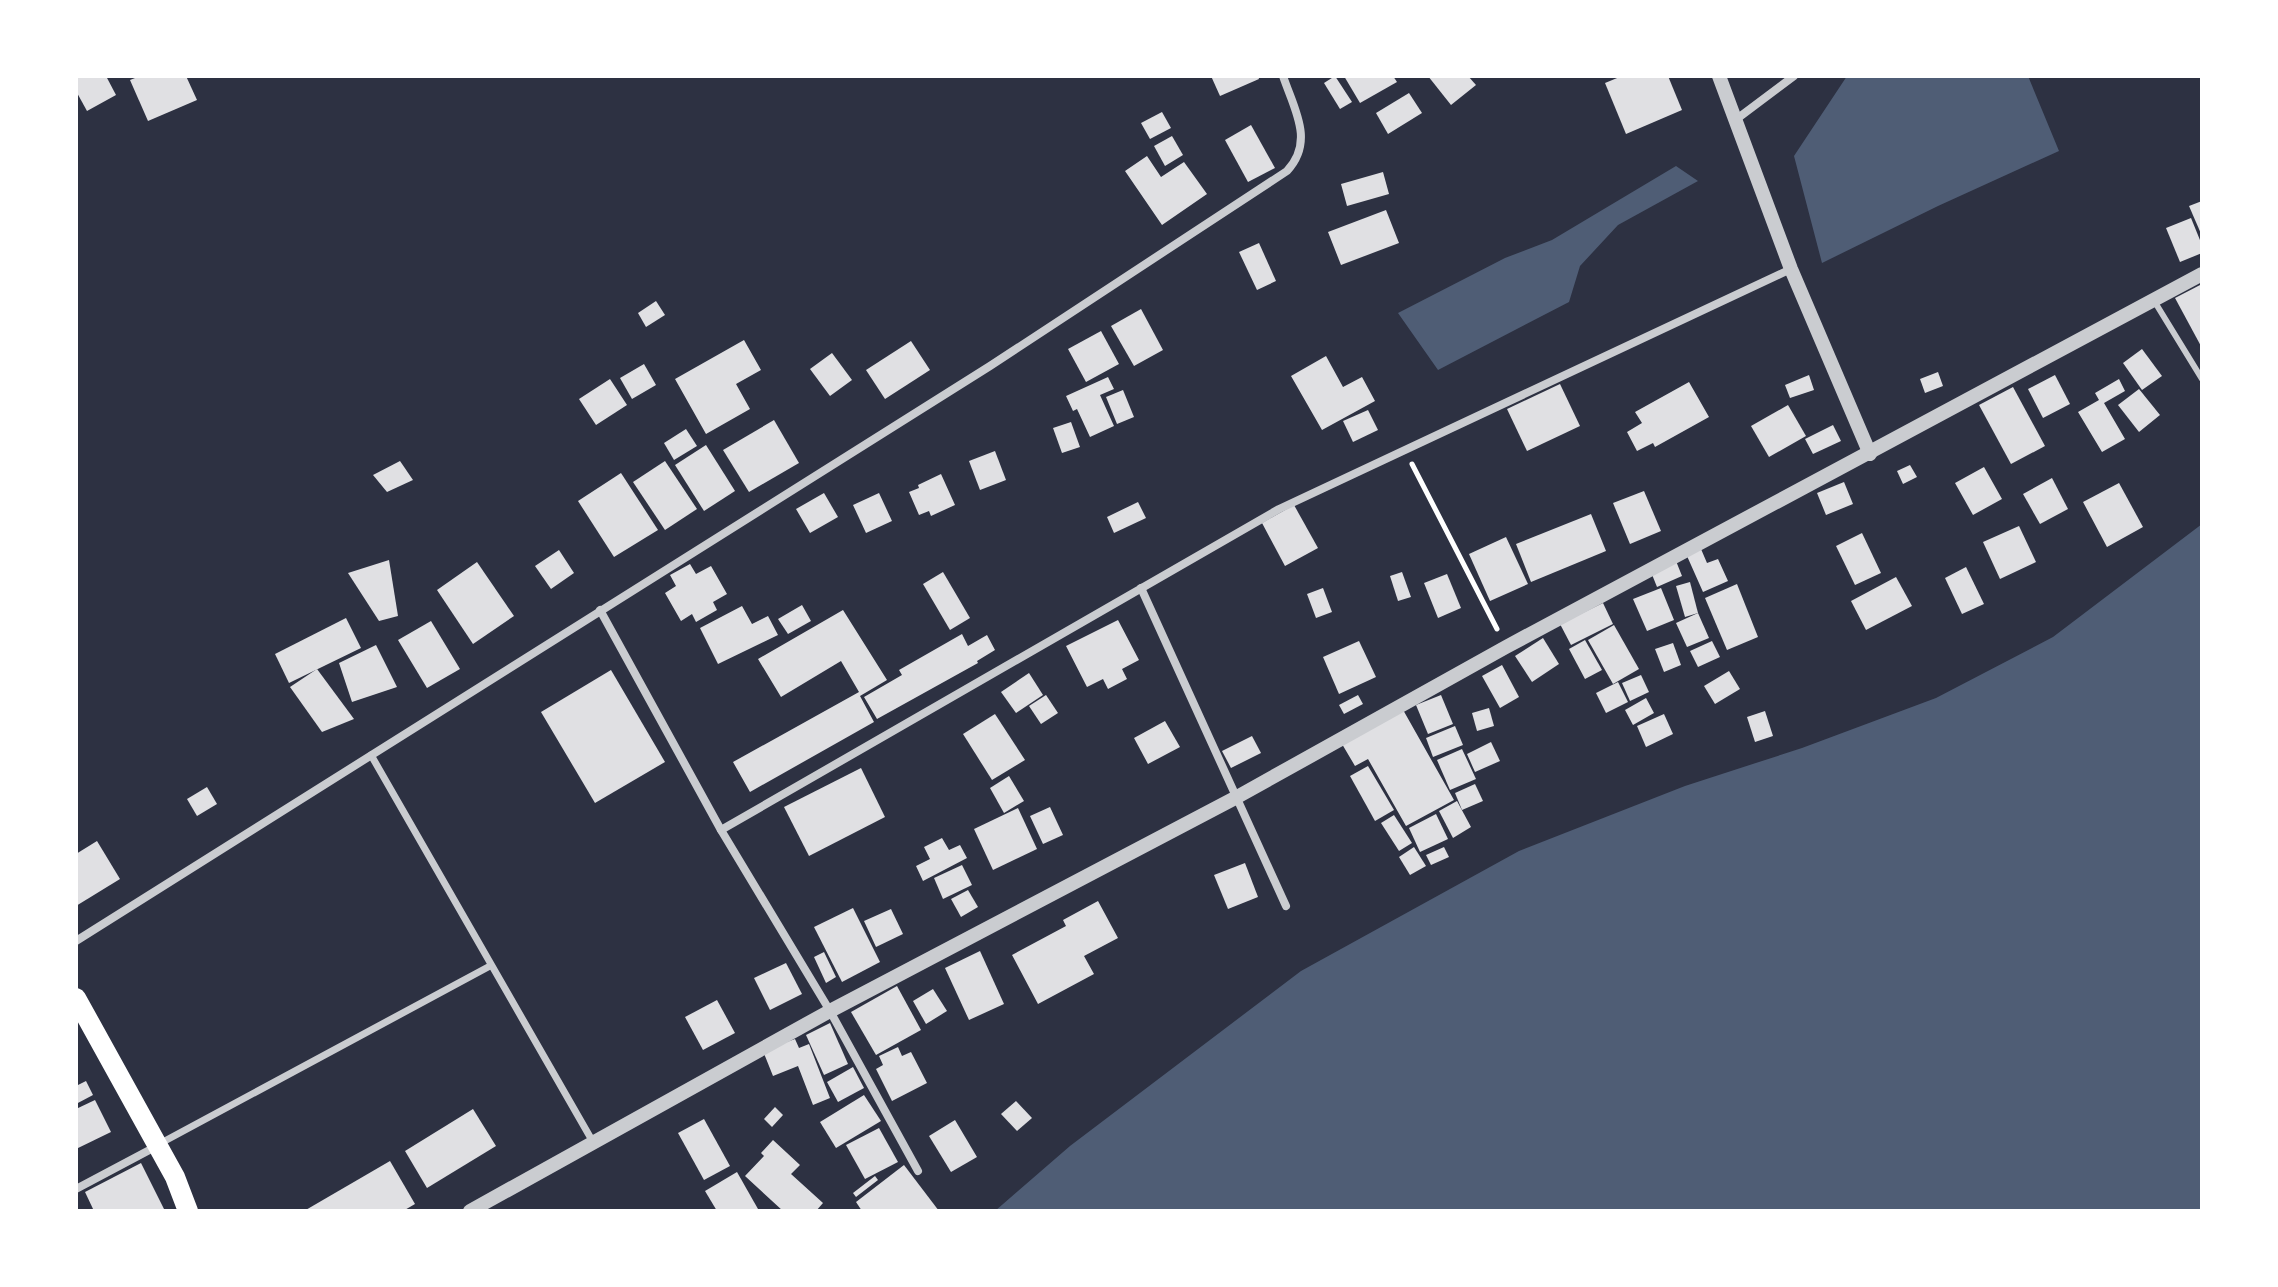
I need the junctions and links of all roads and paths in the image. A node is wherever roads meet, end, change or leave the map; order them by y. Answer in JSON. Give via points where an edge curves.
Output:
{"nodes":[{"id":1,"x":1283,"y":76,"type":"edge"},
{"id":2,"x":1719,"y":76,"type":"edge"},
{"id":3,"x":1794,"y":76,"type":"edge"},
{"id":4,"x":1734,"y":121,"type":"junction"},
{"id":5,"x":1791,"y":269,"type":"junction"},
{"id":6,"x":2202,"y":274,"type":"edge"},
{"id":7,"x":2153,"y":299,"type":"junction"},
{"id":8,"x":2202,"y":379,"type":"edge"},
{"id":9,"x":1404,"y":449,"type":"junction"},
{"id":10,"x":1870,"y":454,"type":"junction"},
{"id":11,"x":1141,"y":588,"type":"junction"},
{"id":12,"x":600,"y":610,"type":"junction"},
{"id":13,"x":1506,"y":647,"type":"junction"},
{"id":14,"x":371,"y":755,"type":"junction"},
{"id":15,"x":1237,"y":797,"type":"junction"},
{"id":16,"x":721,"y":830,"type":"junction"},
{"id":17,"x":1286,"y":906,"type":"dead end"},
{"id":18,"x":76,"y":941,"type":"edge"},
{"id":19,"x":490,"y":966,"type":"junction"},
{"id":20,"x":76,"y":998,"type":"edge"},
{"id":21,"x":830,"y":1011,"type":"junction"},
{"id":22,"x":594,"y":1144,"type":"junction"},
{"id":23,"x":157,"y":1145,"type":"junction"},
{"id":24,"x":918,"y":1171,"type":"dead end"},
{"id":25,"x":76,"y":1189,"type":"edge"},
{"id":26,"x":188,"y":1211,"type":"edge"},
{"id":27,"x":470,"y":1211,"type":"edge"}],
"edges":[{"from":1,"to":12,"type":"street","via":[[1302,135],[1297,160],[1287,171],[990,366]]},
{"from":2,"to":4,"type":"street"},
{"from":3,"to":4,"type":"street"},
{"from":4,"to":5,"type":"street"},
{"from":5,"to":9,"type":"street"},
{"from":5,"to":10,"type":"street"},
{"from":6,"to":7,"type":"street"},
{"from":7,"to":8,"type":"lane"},
{"from":7,"to":10,"type":"street"},
{"from":9,"to":11,"type":"street","via":[[1279,509]]},
{"from":9,"to":13,"type":"path"},
{"from":10,"to":13,"type":"street"},
{"from":11,"to":15,"type":"street"},
{"from":11,"to":16,"type":"street"},
{"from":12,"to":14,"type":"street"},
{"from":12,"to":16,"type":"street"},
{"from":13,"to":15,"type":"street"},
{"from":14,"to":18,"type":"street"},
{"from":14,"to":19,"type":"street"},
{"from":15,"to":17,"type":"street"},
{"from":15,"to":21,"type":"street"},
{"from":16,"to":21,"type":"street"},
{"from":19,"to":22,"type":"street"},
{"from":19,"to":23,"type":"street"},
{"from":20,"to":23,"type":"main road"},
{"from":21,"to":22,"type":"street"},
{"from":21,"to":24,"type":"street"},
{"from":22,"to":27,"type":"street"},
{"from":23,"to":25,"type":"street"},
{"from":23,"to":26,"type":"main road"}]}
